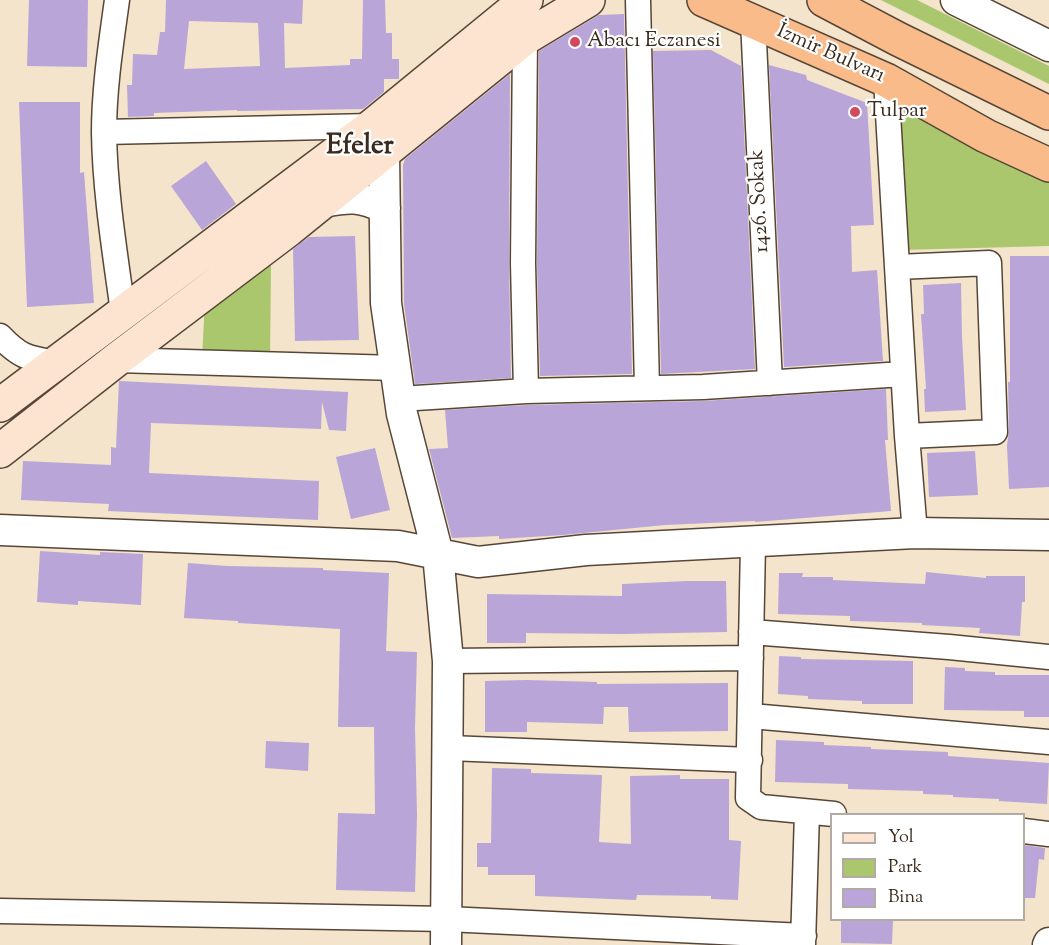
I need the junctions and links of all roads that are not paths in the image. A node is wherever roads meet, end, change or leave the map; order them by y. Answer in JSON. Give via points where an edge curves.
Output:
{"nodes":[{"id":1,"x":117,"y":0,"type":"edge"},
{"id":2,"x":526,"y":0,"type":"edge"},
{"id":3,"x":638,"y":0,"type":"edge"},
{"id":4,"x":704,"y":0,"type":"edge"},
{"id":5,"x":824,"y":0,"type":"edge"},
{"id":6,"x":956,"y":0,"type":"edge"},
{"id":7,"x":573,"y":3,"type":"edge"},
{"id":8,"x":753,"y":20,"type":"junction"},
{"id":9,"x":525,"y":38,"type":"junction"},
{"id":10,"x":1049,"y":46,"type":"edge"},
{"id":11,"x":886,"y":80,"type":"junction"},
{"id":12,"x":1049,"y":113,"type":"edge"},
{"id":13,"x":104,"y":132,"type":"junction"},
{"id":14,"x":378,"y":140,"type":"junction"},
{"id":15,"x":1049,"y":165,"type":"edge"},
{"id":16,"x":323,"y":202,"type":"junction"},
{"id":17,"x":385,"y":208,"type":"junction"},
{"id":18,"x":897,"y":267,"type":"junction"},
{"id":19,"x":123,"y":312,"type":"junction"},
{"id":20,"x":0,"y":336,"type":"edge"},
{"id":21,"x":116,"y":360,"type":"junction"},
{"id":22,"x":56,"y":363,"type":"junction"},
{"id":23,"x":396,"y":368,"type":"junction"},
{"id":24,"x":903,"y":374,"type":"junction"},
{"id":25,"x":770,"y":383,"type":"junction"},
{"id":26,"x":647,"y":388,"type":"junction"},
{"id":27,"x":526,"y":391,"type":"junction"},
{"id":28,"x":400,"y":399,"type":"junction"},
{"id":29,"x":0,"y":405,"type":"edge"},
{"id":30,"x":906,"y":436,"type":"junction"},
{"id":31,"x":0,"y":450,"type":"edge"},
{"id":32,"x":0,"y":530,"type":"edge"},
{"id":33,"x":915,"y":532,"type":"junction"},
{"id":34,"x":1049,"y":535,"type":"edge"},
{"id":35,"x":753,"y":543,"type":"junction"},
{"id":36,"x":438,"y":554,"type":"junction"},
{"id":37,"x":751,"y":632,"type":"junction"},
{"id":38,"x":1049,"y":657,"type":"edge"},
{"id":39,"x":751,"y":658,"type":"junction"},
{"id":40,"x":448,"y":661,"type":"junction"},
{"id":41,"x":751,"y":716,"type":"junction"},
{"id":42,"x":1049,"y":742,"type":"edge"},
{"id":43,"x":449,"y":748,"type":"junction"},
{"id":44,"x":750,"y":760,"type":"junction"},
{"id":45,"x":807,"y":812,"type":"junction"},
{"id":46,"x":830,"y":814,"type":"edge"},
{"id":47,"x":1025,"y":831,"type":"edge"},
{"id":48,"x":1049,"y":834,"type":"edge"},
{"id":49,"x":0,"y":911,"type":"edge"},
{"id":50,"x":447,"y":932,"type":"edge"},
{"id":51,"x":625,"y":937,"type":"edge"},
{"id":52,"x":804,"y":941,"type":"edge"}],
"edges":[{"from":1,"to":13,"type":"street"},
{"from":2,"to":14,"type":"main road"},
{"from":3,"to":26,"type":"street"},
{"from":4,"to":8,"type":"highway","name":"İzmir Bulvarı"},
{"from":5,"to":12,"type":"highway","name":"İzmir Bulvarı"},
{"from":6,"to":10,"type":"street"},
{"from":7,"to":9,"type":"main road"},
{"from":8,"to":11,"type":"highway","name":"İzmir Bulvarı"},
{"from":8,"to":25,"type":"street","name":"1426. Sokak"},
{"from":9,"to":14,"type":"main road"},
{"from":9,"to":27,"type":"street"},
{"from":11,"to":15,"type":"highway","name":"İzmir Bulvarı","via":[[986,136]]},
{"from":11,"to":18,"type":"street"},
{"from":13,"to":14,"type":"street"},
{"from":13,"to":19,"type":"street"},
{"from":14,"to":16,"type":"main road"},
{"from":14,"to":17,"type":"street"},
{"from":14,"to":19,"type":"main road"},
{"from":16,"to":17,"type":"street","via":[[365,199]]},
{"from":16,"to":21,"type":"main road"},
{"from":17,"to":23,"type":"street","via":[[386,303]]},
{"from":18,"to":24,"type":"street"},
{"from":18,"to":30,"type":"street","via":[[989,263],[995,432]]},
{"from":19,"to":22,"type":"main road"},
{"from":20,"to":22,"type":"street","via":[[22,355]]},
{"from":21,"to":23,"type":"street"},
{"from":21,"to":31,"type":"main road"},
{"from":22,"to":29,"type":"main road"},
{"from":23,"to":28,"type":"street"},
{"from":24,"to":25,"type":"street"},
{"from":24,"to":30,"type":"street"},
{"from":25,"to":26,"type":"street"},
{"from":26,"to":27,"type":"street"},
{"from":27,"to":28,"type":"street"},
{"from":28,"to":36,"type":"street"},
{"from":30,"to":33,"type":"street"},
{"from":32,"to":36,"type":"street","via":[[398,546]]},
{"from":33,"to":34,"type":"street"},
{"from":33,"to":35,"type":"street"},
{"from":35,"to":36,"type":"street","via":[[586,550],[478,562]]},
{"from":35,"to":37,"type":"street"},
{"from":36,"to":40,"type":"street"},
{"from":37,"to":38,"type":"street"},
{"from":37,"to":39,"type":"street"},
{"from":39,"to":40,"type":"street"},
{"from":39,"to":41,"type":"street"},
{"from":40,"to":43,"type":"street"},
{"from":41,"to":42,"type":"street"},
{"from":41,"to":44,"type":"street"},
{"from":43,"to":44,"type":"street"},
{"from":43,"to":50,"type":"street"},
{"from":44,"to":45,"type":"street","via":[[748,798],[761,807]]},
{"from":45,"to":46,"type":"street"},
{"from":45,"to":52,"type":"street"},
{"from":47,"to":48,"type":"street"},
{"from":49,"to":50,"type":"street"},
{"from":50,"to":51,"type":"street"},
{"from":51,"to":52,"type":"street"}]}
